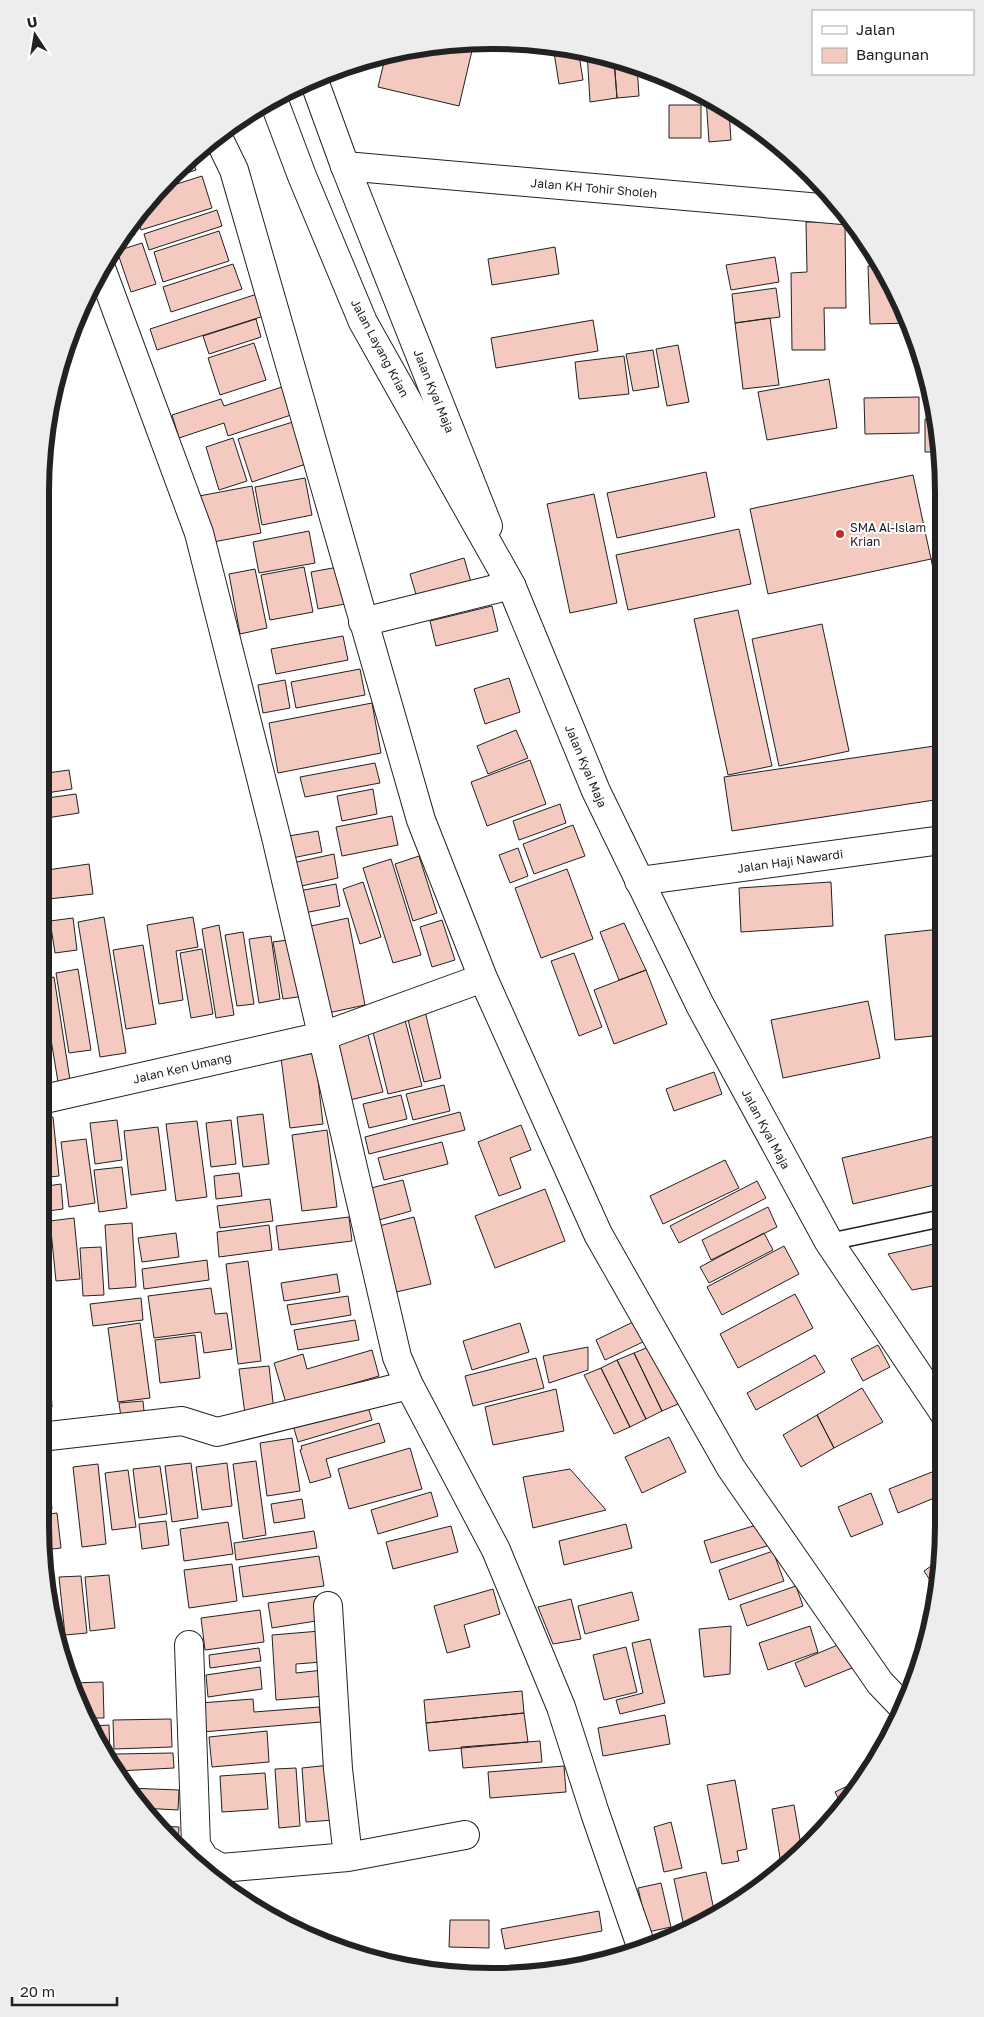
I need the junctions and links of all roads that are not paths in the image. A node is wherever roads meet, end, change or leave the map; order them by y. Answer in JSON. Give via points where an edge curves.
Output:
{"nodes":[{"id":1,"x":316,"y":85,"type":"edge"},
{"id":2,"x":275,"y":105,"type":"edge"},
{"id":3,"x":220,"y":142,"type":"edge"},
{"id":4,"x":345,"y":166,"type":"junction"},
{"id":5,"x":833,"y":209,"type":"edge"},
{"id":6,"x":105,"y":276,"type":"edge"},
{"id":7,"x":502,"y":588,"type":"junction"},
{"id":8,"x":374,"y":620,"type":"junction"},
{"id":9,"x":935,"y":841,"type":"edge"},
{"id":10,"x":638,"y":881,"type":"junction"},
{"id":11,"x":482,"y":978,"type":"junction"},
{"id":12,"x":323,"y":1036,"type":"junction"},
{"id":13,"x":49,"y":1098,"type":"edge"},
{"id":14,"x":935,"y":1220,"type":"edge"},
{"id":15,"x":829,"y":1242,"type":"junction"},
{"id":16,"x":409,"y":1386,"type":"junction"},
{"id":17,"x":935,"y":1400,"type":"edge"},
{"id":18,"x":49,"y":1436,"type":"edge"},
{"id":19,"x":328,"y":1606,"type":"dead end"},
{"id":20,"x":189,"y":1645,"type":"dead end"},
{"id":21,"x":899,"y":1702,"type":"edge"},
{"id":22,"x":465,"y":1835,"type":"dead end"},
{"id":23,"x":348,"y":1857,"type":"junction"},
{"id":24,"x":217,"y":1873,"type":"edge"},
{"id":25,"x":220,"y":1876,"type":"edge"},
{"id":26,"x":640,"y":1943,"type":"edge"}],
"edges":[{"from":1,"to":4,"type":"street","name":"Jalan Kyai Maja"},
{"from":2,"to":7,"type":"street","name":"Jalan Layang Krian","via":[[363,322]]},
{"from":3,"to":8,"type":"street","via":[[234,170]]},
{"from":4,"to":5,"type":"street","name":"Jalan KH Tohir Sholeh"},
{"from":4,"to":7,"type":"street","name":"Jalan Kyai Maja"},
{"from":6,"to":12,"type":"street","via":[[199,533],[278,841]]},
{"from":7,"to":8,"type":"street"},
{"from":7,"to":10,"type":"street","name":"Jalan Kyai Maja"},
{"from":8,"to":11,"type":"street","via":[[421,820]]},
{"from":9,"to":10,"type":"street","name":"Jalan Haji Nawardi"},
{"from":10,"to":15,"type":"street","name":"Jalan Kyai Maja","via":[[700,1005]]},
{"from":11,"to":12,"type":"street","name":"Jalan Ken Umang"},
{"from":11,"to":21,"type":"street","via":[[598,1234],[731,1468],[880,1683]]},
{"from":12,"to":13,"type":"street","name":"Jalan Ken Umang"},
{"from":12,"to":16,"type":"street","via":[[397,1357]]},
{"from":14,"to":15,"type":"lane"},
{"from":15,"to":17,"type":"street","name":"Jalan Kyai Maja"},
{"from":16,"to":18,"type":"street","via":[[216,1432],[182,1421]]},
{"from":16,"to":26,"type":"street","via":[[496,1550],[558,1698]]},
{"from":19,"to":23,"type":"street","via":[[338,1770]]},
{"from":20,"to":24,"type":"street","via":[[196,1845]]},
{"from":22,"to":23,"type":"street"},
{"from":23,"to":25,"type":"street"}]}
